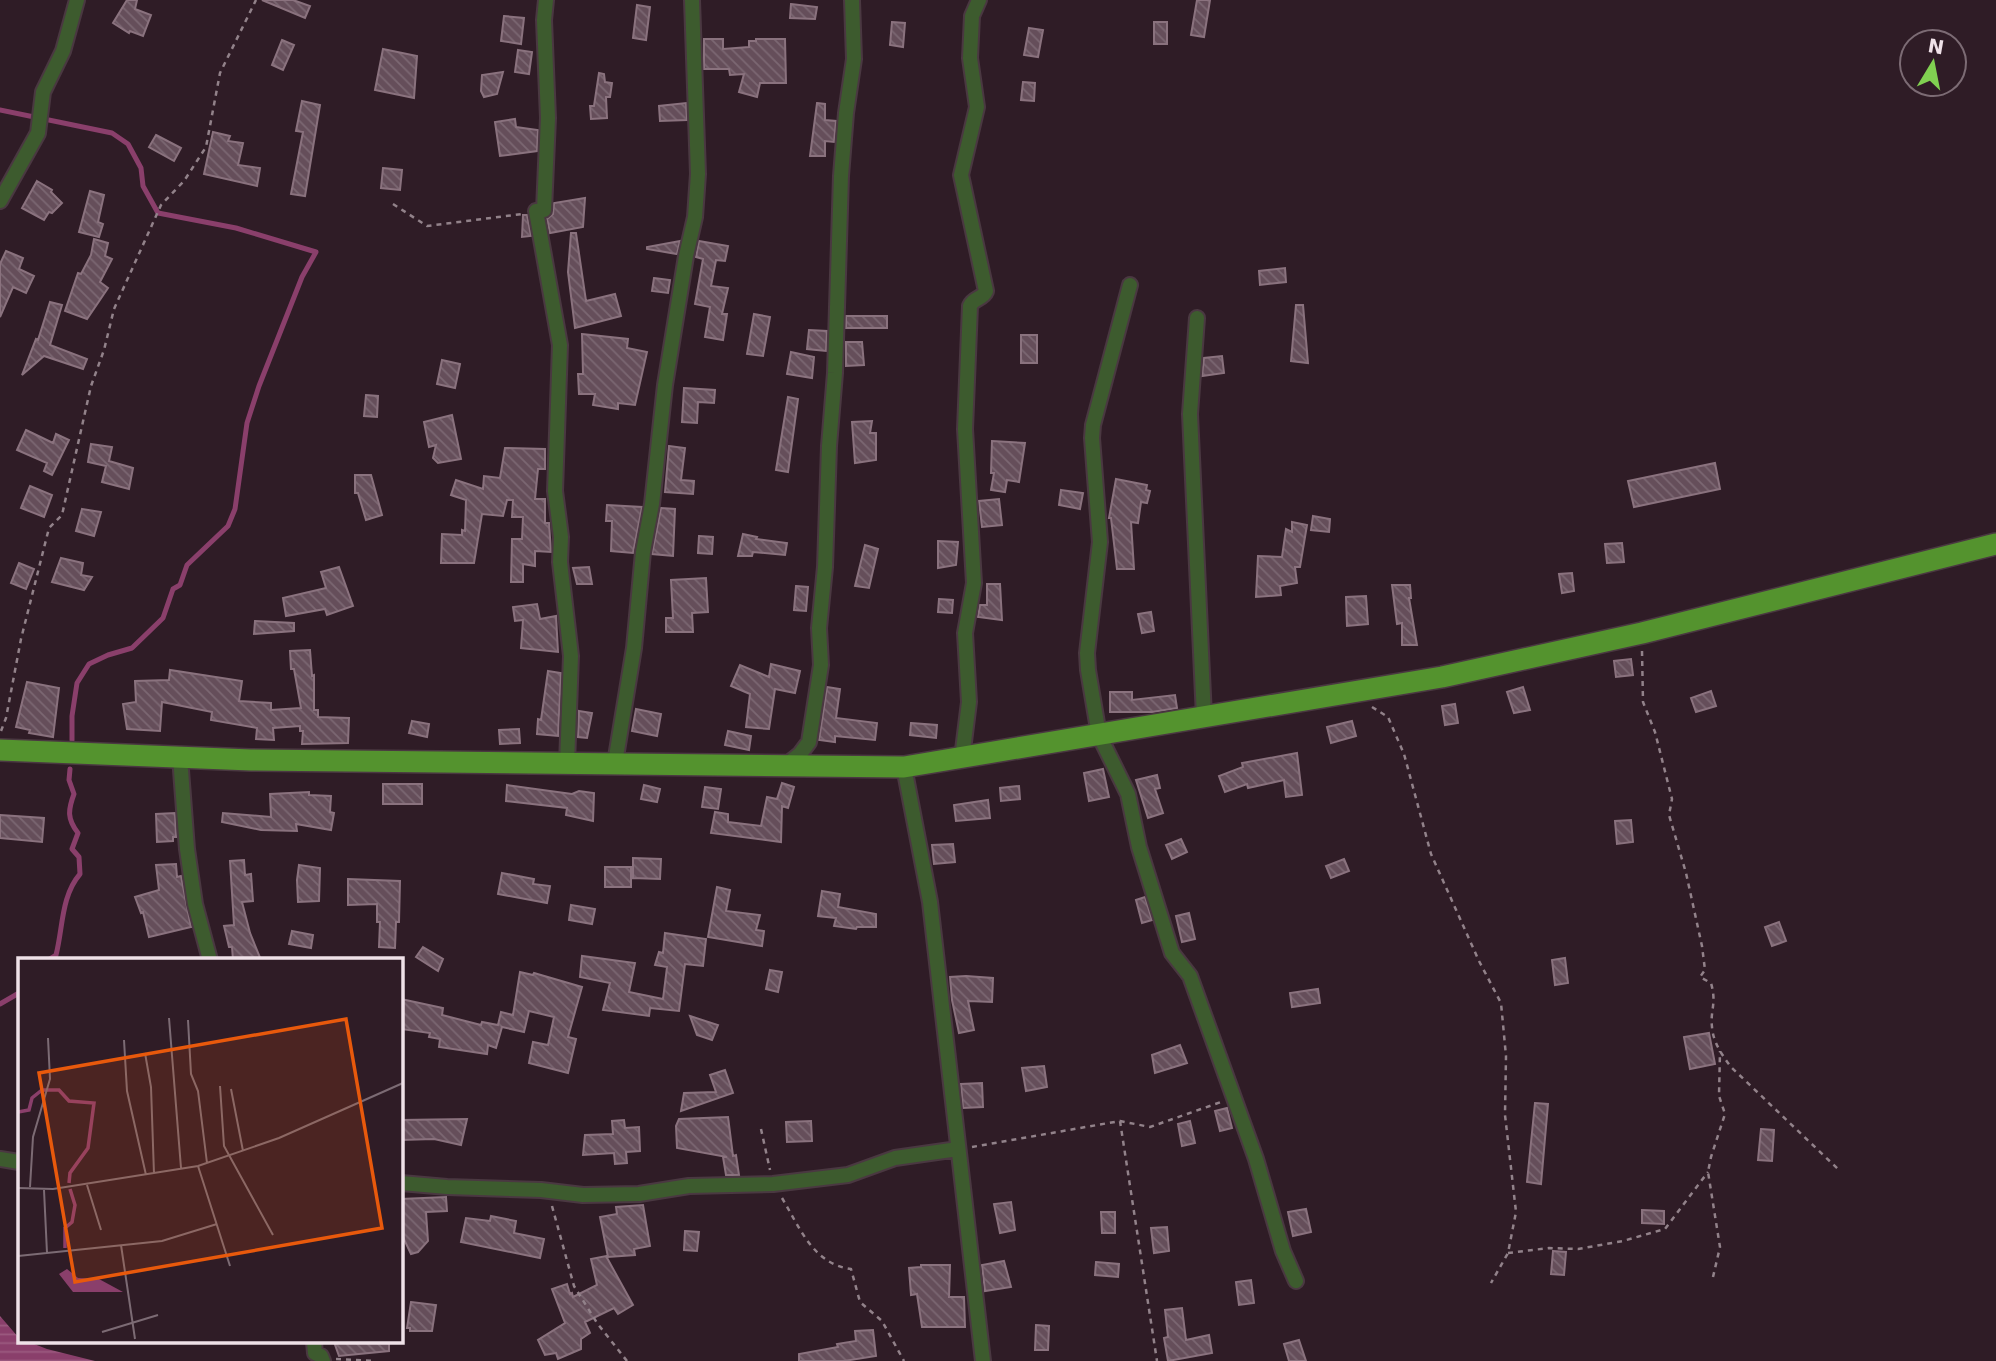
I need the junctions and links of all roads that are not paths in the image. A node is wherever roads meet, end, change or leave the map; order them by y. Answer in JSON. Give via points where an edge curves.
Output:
{"nodes":[{"id":1,"x":76,"y":0,"type":"edge"},
{"id":2,"x":546,"y":0,"type":"edge"},
{"id":3,"x":692,"y":0,"type":"edge"},
{"id":4,"x":852,"y":0,"type":"edge"},
{"id":5,"x":979,"y":0,"type":"edge"},
{"id":6,"x":0,"y":201,"type":"edge"},
{"id":7,"x":1130,"y":285,"type":"dead end"},
{"id":8,"x":1197,"y":318,"type":"dead end"},
{"id":9,"x":1996,"y":544,"type":"edge"},
{"id":10,"x":1203,"y":717,"type":"junction"},
{"id":11,"x":1099,"y":734,"type":"junction"},
{"id":12,"x":0,"y":750,"type":"edge"},
{"id":13,"x":180,"y":757,"type":"junction"},
{"id":14,"x":962,"y":758,"type":"junction"},
{"id":15,"x":615,"y":763,"type":"junction"},
{"id":16,"x":567,"y":764,"type":"junction"},
{"id":17,"x":785,"y":766,"type":"junction"},
{"id":18,"x":904,"y":767,"type":"junction"},
{"id":19,"x":209,"y":958,"type":"edge"},
{"id":20,"x":958,"y":1149,"type":"junction"},
{"id":21,"x":0,"y":1159,"type":"edge"},
{"id":22,"x":18,"y":1162,"type":"edge"},
{"id":23,"x":402,"y":1182,"type":"edge"},
{"id":24,"x":1296,"y":1281,"type":"dead end"},
{"id":25,"x":314,"y":1344,"type":"edge"},
{"id":26,"x":323,"y":1359,"type":"edge"},
{"id":27,"x":983,"y":1361,"type":"edge"}],
"edges":[{"from":1,"to":6,"type":"street","via":[[63,51],[43,92],[38,133]]},
{"from":2,"to":16,"type":"street","via":[[544,210],[536,211],[560,345],[555,491],[571,656]]},
{"from":3,"to":15,"type":"street","via":[[698,174],[695,217],[665,385],[634,648]]},
{"from":4,"to":17,"type":"street","via":[[855,52],[841,176],[835,373],[819,628],[821,665],[809,742]]},
{"from":5,"to":14,"type":"street","via":[[972,16],[970,58],[977,107],[961,176],[986,291],[970,306],[965,429],[974,583],[965,632],[968,702]]},
{"from":7,"to":11,"type":"street","via":[[1092,438],[1100,542],[1087,653]]},
{"from":8,"to":10,"type":"street","via":[[1190,414]]},
{"from":9,"to":10,"type":"main road","via":[[1642,633],[1442,677]]},
{"from":10,"to":11,"type":"main road"},
{"from":11,"to":14,"type":"main road"},
{"from":11,"to":24,"type":"street","via":[[1128,794],[1139,847],[1172,953],[1190,976]]},
{"from":12,"to":13,"type":"main road"},
{"from":13,"to":16,"type":"main road"},
{"from":13,"to":19,"type":"street","via":[[195,904]]},
{"from":14,"to":18,"type":"main road"},
{"from":15,"to":16,"type":"main road"},
{"from":15,"to":17,"type":"main road"},
{"from":17,"to":18,"type":"main road"},
{"from":18,"to":20,"type":"street","via":[[930,902]]},
{"from":20,"to":23,"type":"street","via":[[895,1158],[848,1175],[639,1194],[583,1195]]},
{"from":20,"to":27,"type":"street"},
{"from":21,"to":22,"type":"street"},
{"from":25,"to":26,"type":"street","via":[[315,1353]]}]}
